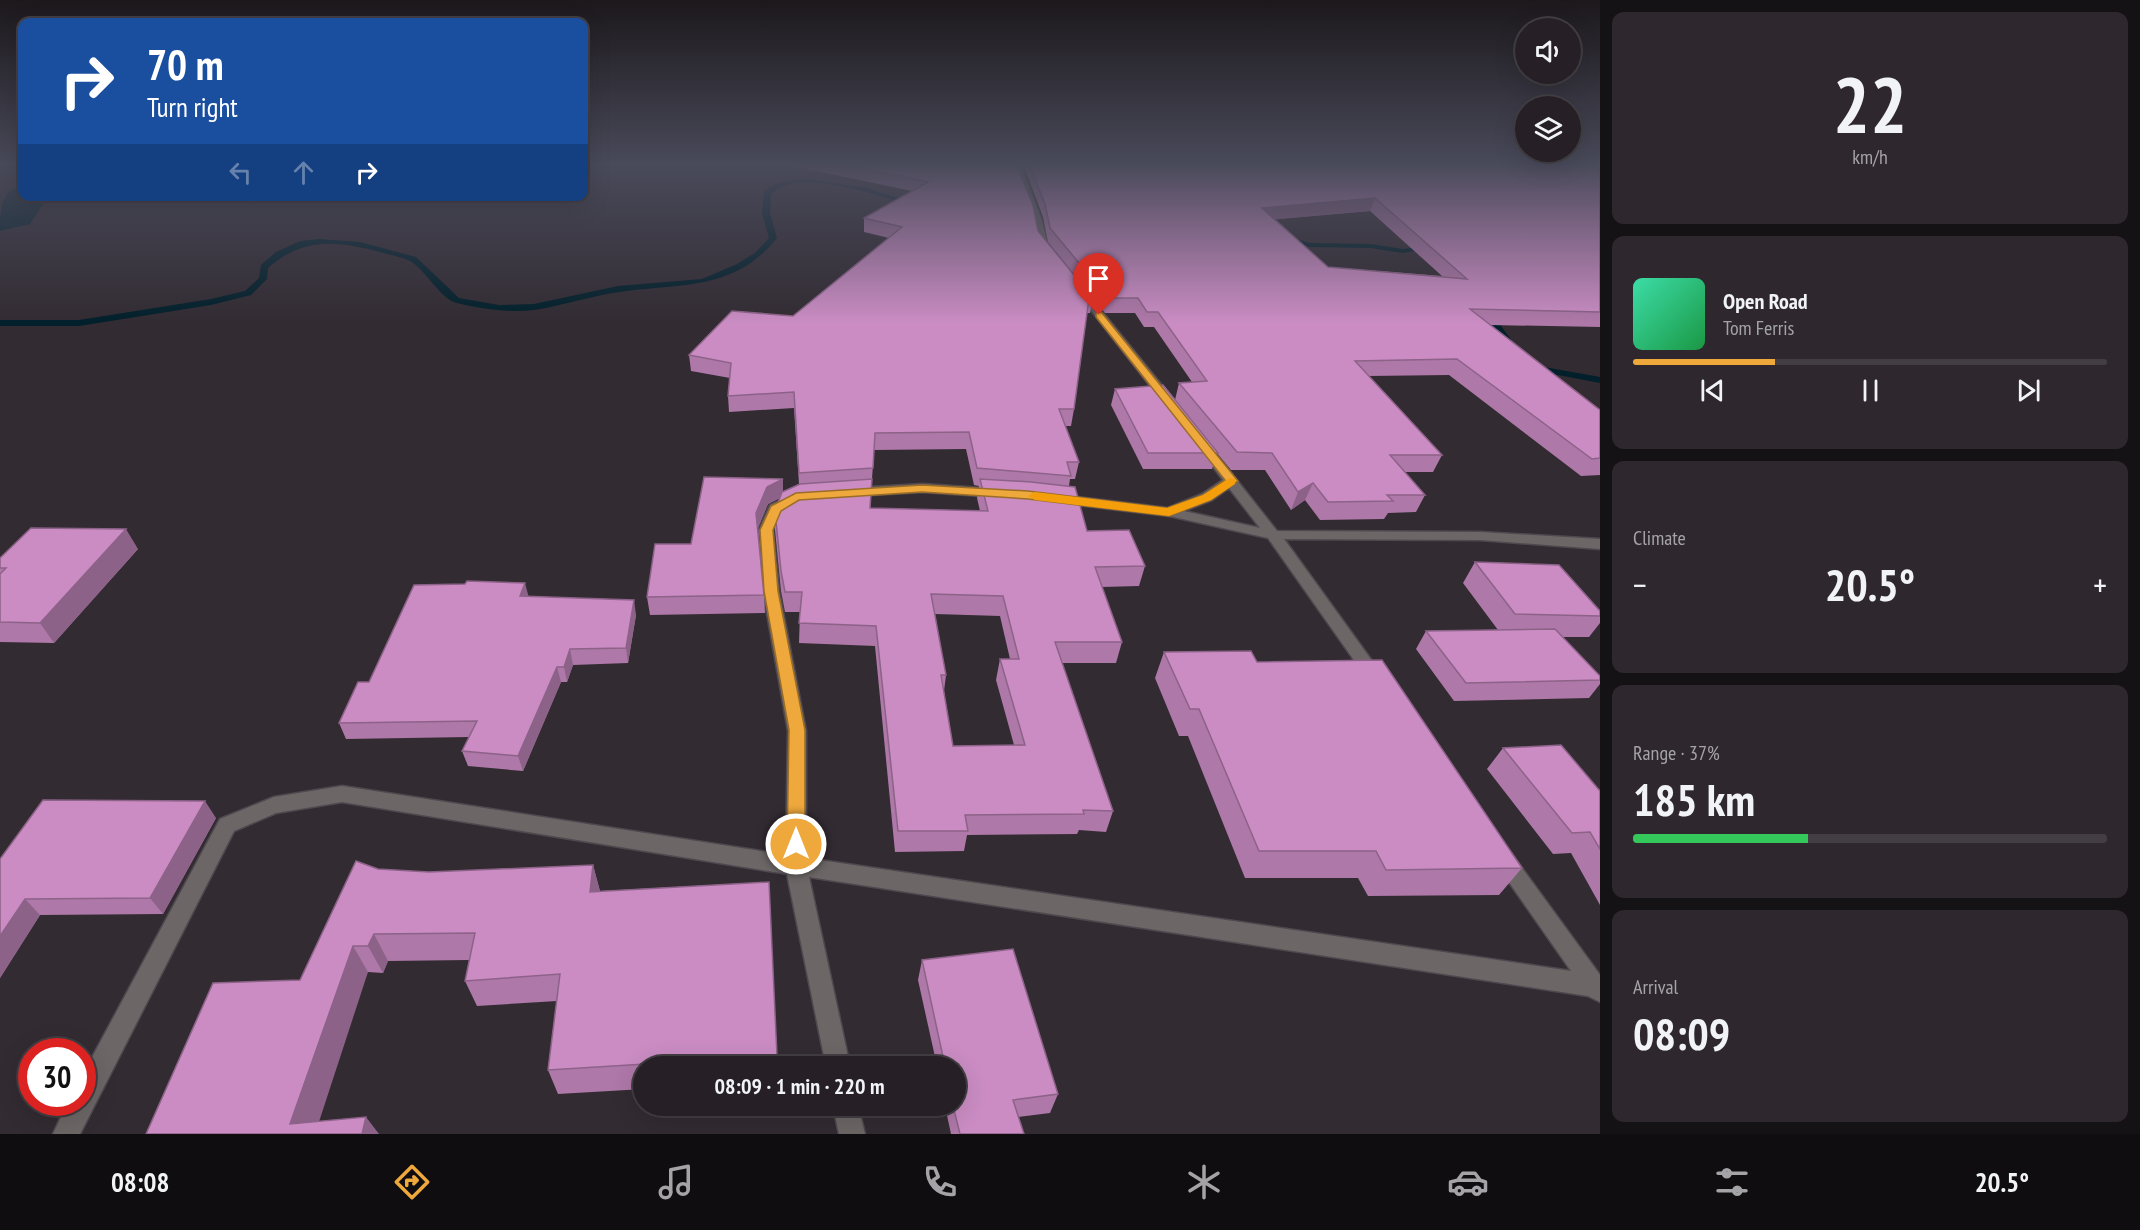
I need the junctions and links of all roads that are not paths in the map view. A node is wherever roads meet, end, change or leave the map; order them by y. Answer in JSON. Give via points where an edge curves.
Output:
{"nodes":[{"id":1,"x":1037,"y":217,"type":"edge"},
{"id":2,"x":1055,"y":259,"type":"edge"},
{"id":3,"x":1070,"y":278,"type":"edge"},
{"id":4,"x":1180,"y":416,"type":"edge"},
{"id":5,"x":1195,"y":435,"type":"edge"},
{"id":6,"x":1232,"y":481,"type":"junction"},
{"id":7,"x":843,"y":493,"type":"edge"},
{"id":8,"x":1016,"y":494,"type":"edge"},
{"id":9,"x":808,"y":496,"type":"edge"},
{"id":10,"x":1048,"y":498,"type":"edge"},
{"id":11,"x":1169,"y":512,"type":"junction"},
{"id":12,"x":1273,"y":535,"type":"junction"},
{"id":13,"x":1600,"y":544,"type":"edge"},
{"id":14,"x":1383,"y":688,"type":"edge"},
{"id":15,"x":1492,"y":842,"type":"edge"},
{"id":16,"x":796,"y":866,"type":"junction"},
{"id":17,"x":1598,"y":989,"type":"edge"},
{"id":18,"x":836,"y":1056,"type":"edge"},
{"id":19,"x":96,"y":1075,"type":"edge"},
{"id":20,"x":75,"y":1116,"type":"edge"},
{"id":21,"x":848,"y":1116,"type":"edge"},
{"id":22,"x":66,"y":1134,"type":"edge"},
{"id":23,"x":852,"y":1134,"type":"edge"}],
"edges":[{"from":1,"to":2,"type":"street","via":[[1042,243]]},
{"from":3,"to":4,"type":"street"},
{"from":5,"to":6,"type":"street"},
{"from":6,"to":11,"type":"street","via":[[1207,497]]},
{"from":6,"to":12,"type":"street"},
{"from":7,"to":8,"type":"street","via":[[922,488]]},
{"from":9,"to":16,"type":"street","via":[[796,497],[775,508],[766,530],[771,591],[797,730]]},
{"from":10,"to":11,"type":"street"},
{"from":11,"to":12,"type":"street"},
{"from":12,"to":13,"type":"street","via":[[1480,536]]},
{"from":12,"to":14,"type":"street"},
{"from":15,"to":17,"type":"street"},
{"from":16,"to":17,"type":"street"},
{"from":16,"to":18,"type":"street"},
{"from":16,"to":19,"type":"street","via":[[342,794],[274,805],[227,825]]},
{"from":20,"to":22,"type":"street"},
{"from":21,"to":23,"type":"street"}]}
